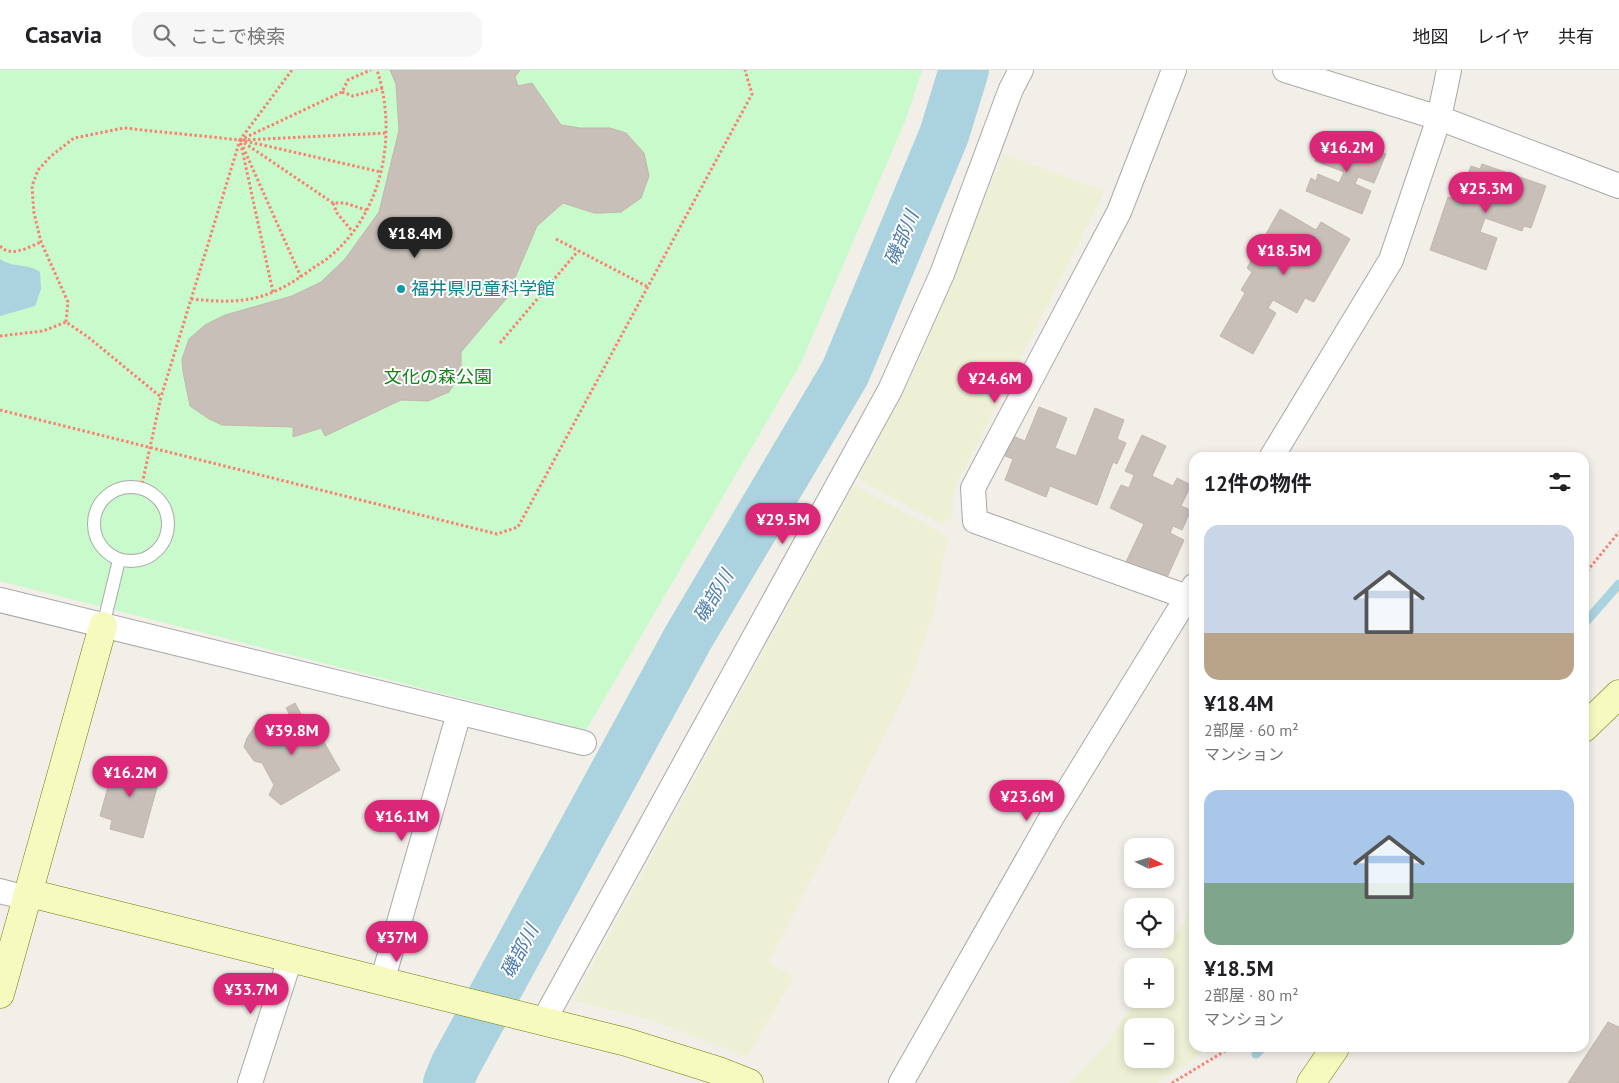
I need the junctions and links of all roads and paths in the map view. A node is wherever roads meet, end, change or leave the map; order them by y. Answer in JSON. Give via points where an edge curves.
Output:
{"nodes":[{"id":1,"x":292,"y":70,"type":"edge"},
{"id":2,"x":371,"y":70,"type":"edge"},
{"id":3,"x":377,"y":70,"type":"edge"},
{"id":4,"x":745,"y":70,"type":"edge"},
{"id":5,"x":1021,"y":70,"type":"edge"},
{"id":6,"x":1174,"y":70,"type":"edge"},
{"id":7,"x":1285,"y":70,"type":"edge"},
{"id":8,"x":1449,"y":70,"type":"edge"},
{"id":9,"x":383,"y":88,"type":"junction"},
{"id":10,"x":342,"y":92,"type":"junction"},
{"id":11,"x":1439,"y":118,"type":"junction"},
{"id":12,"x":386,"y":133,"type":"junction"},
{"id":13,"x":240,"y":140,"type":"junction"},
{"id":14,"x":381,"y":172,"type":"junction"},
{"id":15,"x":1619,"y":186,"type":"edge"},
{"id":16,"x":333,"y":203,"type":"junction"},
{"id":17,"x":366,"y":210,"type":"junction"},
{"id":18,"x":352,"y":231,"type":"junction"},
{"id":19,"x":556,"y":239,"type":"dead end"},
{"id":20,"x":41,"y":242,"type":"junction"},
{"id":21,"x":0,"y":246,"type":"edge"},
{"id":22,"x":578,"y":251,"type":"junction"},
{"id":23,"x":301,"y":276,"type":"junction"},
{"id":24,"x":648,"y":287,"type":"junction"},
{"id":25,"x":273,"y":292,"type":"junction"},
{"id":26,"x":190,"y":299,"type":"junction"},
{"id":27,"x":66,"y":322,"type":"junction"},
{"id":28,"x":0,"y":336,"type":"edge"},
{"id":29,"x":500,"y":342,"type":"dead end"},
{"id":30,"x":161,"y":397,"type":"junction"},
{"id":31,"x":0,"y":410,"type":"edge"},
{"id":32,"x":150,"y":447,"type":"junction"},
{"id":33,"x":1276,"y":452,"type":"edge"},
{"id":34,"x":140,"y":489,"type":"junction"},
{"id":35,"x":1619,"y":532,"type":"edge"},
{"id":36,"x":119,"y":560,"type":"junction"},
{"id":37,"x":1589,"y":569,"type":"edge"},
{"id":38,"x":1189,"y":592,"type":"edge"},
{"id":39,"x":1189,"y":594,"type":"edge"},
{"id":40,"x":0,"y":600,"type":"edge"},
{"id":41,"x":103,"y":626,"type":"junction"},
{"id":42,"x":1619,"y":694,"type":"edge"},
{"id":43,"x":459,"y":713,"type":"junction"},
{"id":44,"x":1589,"y":723,"type":"edge"},
{"id":45,"x":584,"y":744,"type":"dead end"},
{"id":46,"x":0,"y":891,"type":"edge"},
{"id":47,"x":28,"y":896,"type":"junction"},
{"id":48,"x":290,"y":958,"type":"junction"},
{"id":49,"x":382,"y":982,"type":"junction"},
{"id":50,"x":0,"y":994,"type":"edge"},
{"id":51,"x":543,"y":1022,"type":"junction"},
{"id":52,"x":1223,"y":1052,"type":"edge"},
{"id":53,"x":1332,"y":1052,"type":"edge"},
{"id":54,"x":250,"y":1083,"type":"edge"},
{"id":55,"x":749,"y":1083,"type":"edge"},
{"id":56,"x":901,"y":1083,"type":"edge"},
{"id":57,"x":1172,"y":1083,"type":"edge"},
{"id":58,"x":1311,"y":1083,"type":"edge"}],
"edges":[{"from":1,"to":13,"type":"path"},
{"from":2,"to":10,"type":"path","via":[[348,80]]},
{"from":3,"to":9,"type":"path"},
{"from":4,"to":24,"type":"path","via":[[752,94]]},
{"from":5,"to":51,"type":"street","via":[[942,274],[890,390]]},
{"from":6,"to":38,"type":"street","via":[[1119,212],[973,488],[975,521]]},
{"from":7,"to":11,"type":"street"},
{"from":8,"to":11,"type":"street"},
{"from":9,"to":10,"type":"path","via":[[354,96]]},
{"from":9,"to":12,"type":"path"},
{"from":10,"to":13,"type":"path"},
{"from":11,"to":15,"type":"street"},
{"from":11,"to":33,"type":"street","via":[[1391,260]]},
{"from":12,"to":13,"type":"path"},
{"from":12,"to":14,"type":"path"},
{"from":13,"to":14,"type":"path"},
{"from":13,"to":16,"type":"path"},
{"from":13,"to":20,"type":"path","via":[[124,128],[74,138],[38,170],[32,186]]},
{"from":13,"to":23,"type":"path"},
{"from":13,"to":25,"type":"path"},
{"from":13,"to":26,"type":"path"},
{"from":14,"to":17,"type":"path"},
{"from":16,"to":17,"type":"path"},
{"from":16,"to":18,"type":"path"},
{"from":17,"to":18,"type":"path"},
{"from":18,"to":23,"type":"path","via":[[329,258]]},
{"from":19,"to":22,"type":"path"},
{"from":20,"to":21,"type":"path","via":[[24,250],[11,251]]},
{"from":20,"to":27,"type":"path","via":[[68,302]]},
{"from":22,"to":24,"type":"path"},
{"from":22,"to":29,"type":"path"},
{"from":23,"to":25,"type":"path"},
{"from":24,"to":32,"type":"path","via":[[518,526],[496,534]]},
{"from":25,"to":26,"type":"path","via":[[229,302]]},
{"from":26,"to":30,"type":"path"},
{"from":27,"to":28,"type":"path","via":[[42,331]]},
{"from":27,"to":30,"type":"path"},
{"from":30,"to":32,"type":"path"},
{"from":31,"to":32,"type":"path"},
{"from":32,"to":34,"type":"path"},
{"from":34,"to":36,"type":"lane","via":[[113,492],[102,501],[96,514],[94,528],[98,541],[107,553]]},
{"from":34,"to":36,"type":"lane","via":[[156,497],[166,510],[168,527],[163,543],[151,556],[136,561]]},
{"from":35,"to":37,"type":"path"},
{"from":36,"to":41,"type":"lane"},
{"from":39,"to":56,"type":"street","via":[[1050,820]]},
{"from":40,"to":41,"type":"street"},
{"from":41,"to":43,"type":"street"},
{"from":41,"to":47,"type":"street"},
{"from":42,"to":44,"type":"street"},
{"from":43,"to":45,"type":"street"},
{"from":43,"to":49,"type":"street"},
{"from":46,"to":47,"type":"street"},
{"from":47,"to":48,"type":"street"},
{"from":47,"to":50,"type":"street"},
{"from":48,"to":49,"type":"street"},
{"from":48,"to":54,"type":"street"},
{"from":49,"to":51,"type":"street"},
{"from":51,"to":55,"type":"street","via":[[626,1042]]},
{"from":52,"to":57,"type":"path"},
{"from":53,"to":58,"type":"street"}]}
